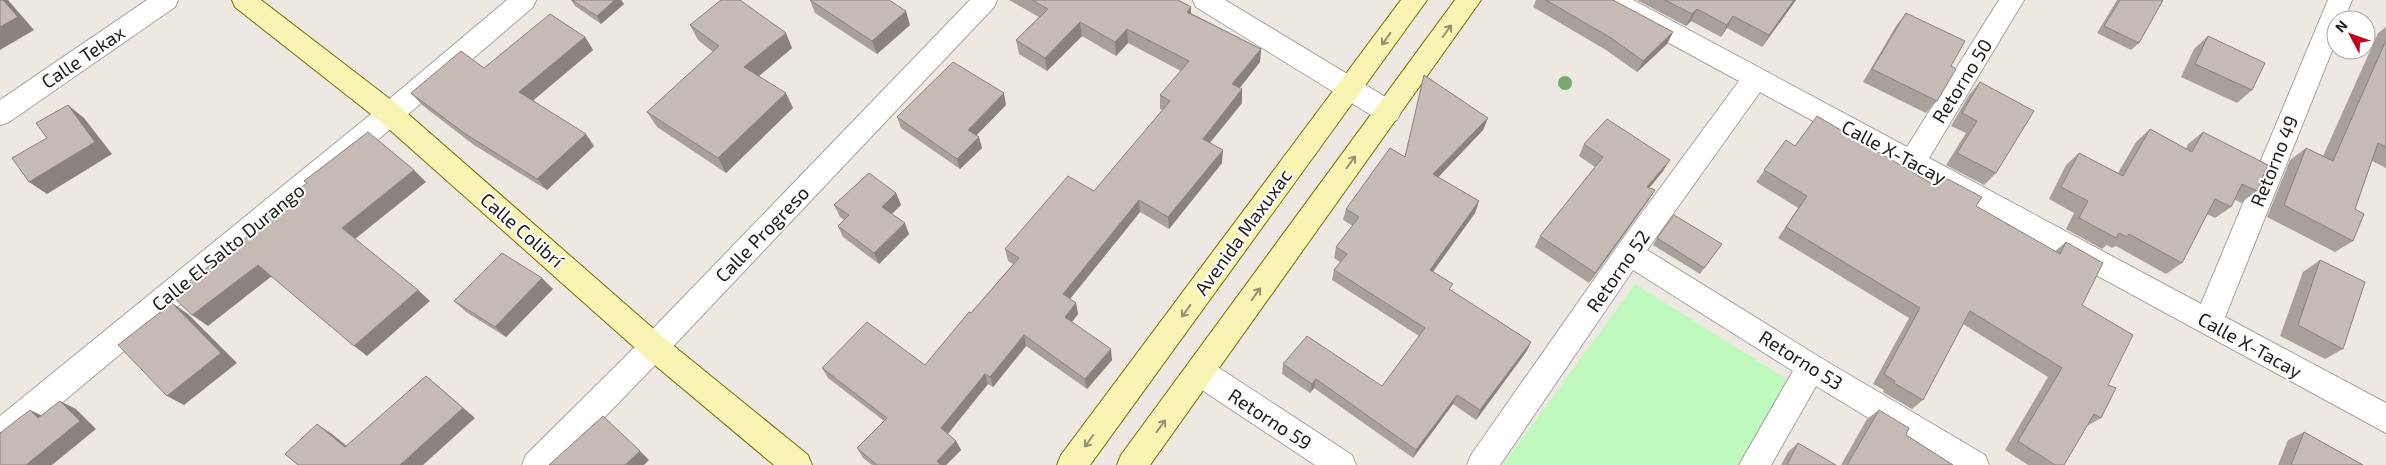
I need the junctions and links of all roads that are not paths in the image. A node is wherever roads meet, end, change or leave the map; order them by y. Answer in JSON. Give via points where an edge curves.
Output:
{"nodes":[{"id":1,"x":166,"y":0,"type":"edge"},
{"id":2,"x":244,"y":0,"type":"edge"},
{"id":3,"x":524,"y":0,"type":"edge"},
{"id":4,"x":985,"y":0,"type":"edge"},
{"id":5,"x":1205,"y":0,"type":"edge"},
{"id":6,"x":1415,"y":0,"type":"edge"},
{"id":7,"x":1469,"y":0,"type":"edge"},
{"id":8,"x":1612,"y":0,"type":"edge"},
{"id":9,"x":2012,"y":0,"type":"edge"},
{"id":10,"x":2340,"y":0,"type":"edge"},
{"id":11,"x":1756,"y":78,"type":"junction"},
{"id":12,"x":1348,"y":90,"type":"junction"},
{"id":13,"x":1388,"y":112,"type":"junction"},
{"id":14,"x":0,"y":114,"type":"edge"},
{"id":15,"x":390,"y":114,"type":"junction"},
{"id":16,"x":1912,"y":162,"type":"junction"},
{"id":17,"x":1629,"y":253,"type":"junction"},
{"id":18,"x":2208,"y":323,"type":"junction"},
{"id":19,"x":654,"y":347,"type":"junction"},
{"id":20,"x":1810,"y":367,"type":"junction"},
{"id":21,"x":1200,"y":372,"type":"junction"},
{"id":22,"x":2386,"y":419,"type":"edge"},
{"id":23,"x":0,"y":435,"type":"edge"},
{"id":24,"x":537,"y":465,"type":"edge"},
{"id":25,"x":797,"y":465,"type":"edge"},
{"id":26,"x":1072,"y":465,"type":"edge"},
{"id":27,"x":1132,"y":465,"type":"edge"},
{"id":28,"x":1341,"y":465,"type":"edge"},
{"id":29,"x":1482,"y":465,"type":"edge"},
{"id":30,"x":1754,"y":465,"type":"edge"},
{"id":31,"x":1974,"y":465,"type":"edge"}],
"edges":[{"from":1,"to":14,"type":"street","name":"Calle Tekax"},
{"from":2,"to":15,"type":"street","name":"Calle Colibrí"},
{"from":3,"to":15,"type":"street","name":"Calle El Salto Durango"},
{"from":4,"to":19,"type":"street","name":"Calle Progreso"},
{"from":5,"to":12,"type":"street"},
{"from":6,"to":12,"type":"street","name":"Avenida Maxuxac","one_way":true},
{"from":13,"to":7,"type":"street","one_way":true},
{"from":8,"to":11,"type":"street","name":"Calle X-Tacay"},
{"from":9,"to":16,"type":"street","name":"Retorno 50"},
{"from":10,"to":18,"type":"street","name":"Retorno 49"},
{"from":11,"to":16,"type":"street","name":"Calle X-Tacay"},
{"from":11,"to":17,"type":"street","name":"Retorno 52"},
{"from":12,"to":13,"type":"street"},
{"from":12,"to":26,"type":"street","name":"Avenida Maxuxac","one_way":true},
{"from":21,"to":13,"type":"street","one_way":true},
{"from":15,"to":19,"type":"street","name":"Calle Colibrí"},
{"from":15,"to":23,"type":"street","name":"Calle El Salto Durango"},
{"from":16,"to":18,"type":"street","name":"Calle X-Tacay"},
{"from":17,"to":20,"type":"street","name":"Retorno 53"},
{"from":17,"to":29,"type":"street","name":"Retorno 52"},
{"from":18,"to":22,"type":"street","name":"Calle X-Tacay"},
{"from":19,"to":24,"type":"street","name":"Calle Progreso"},
{"from":19,"to":25,"type":"street","name":"Calle Colibrí"},
{"from":20,"to":30,"type":"street"},
{"from":20,"to":31,"type":"street","name":"Retorno 53"},
{"from":27,"to":21,"type":"street","one_way":true},
{"from":21,"to":28,"type":"street","name":"Retorno 59"}]}
